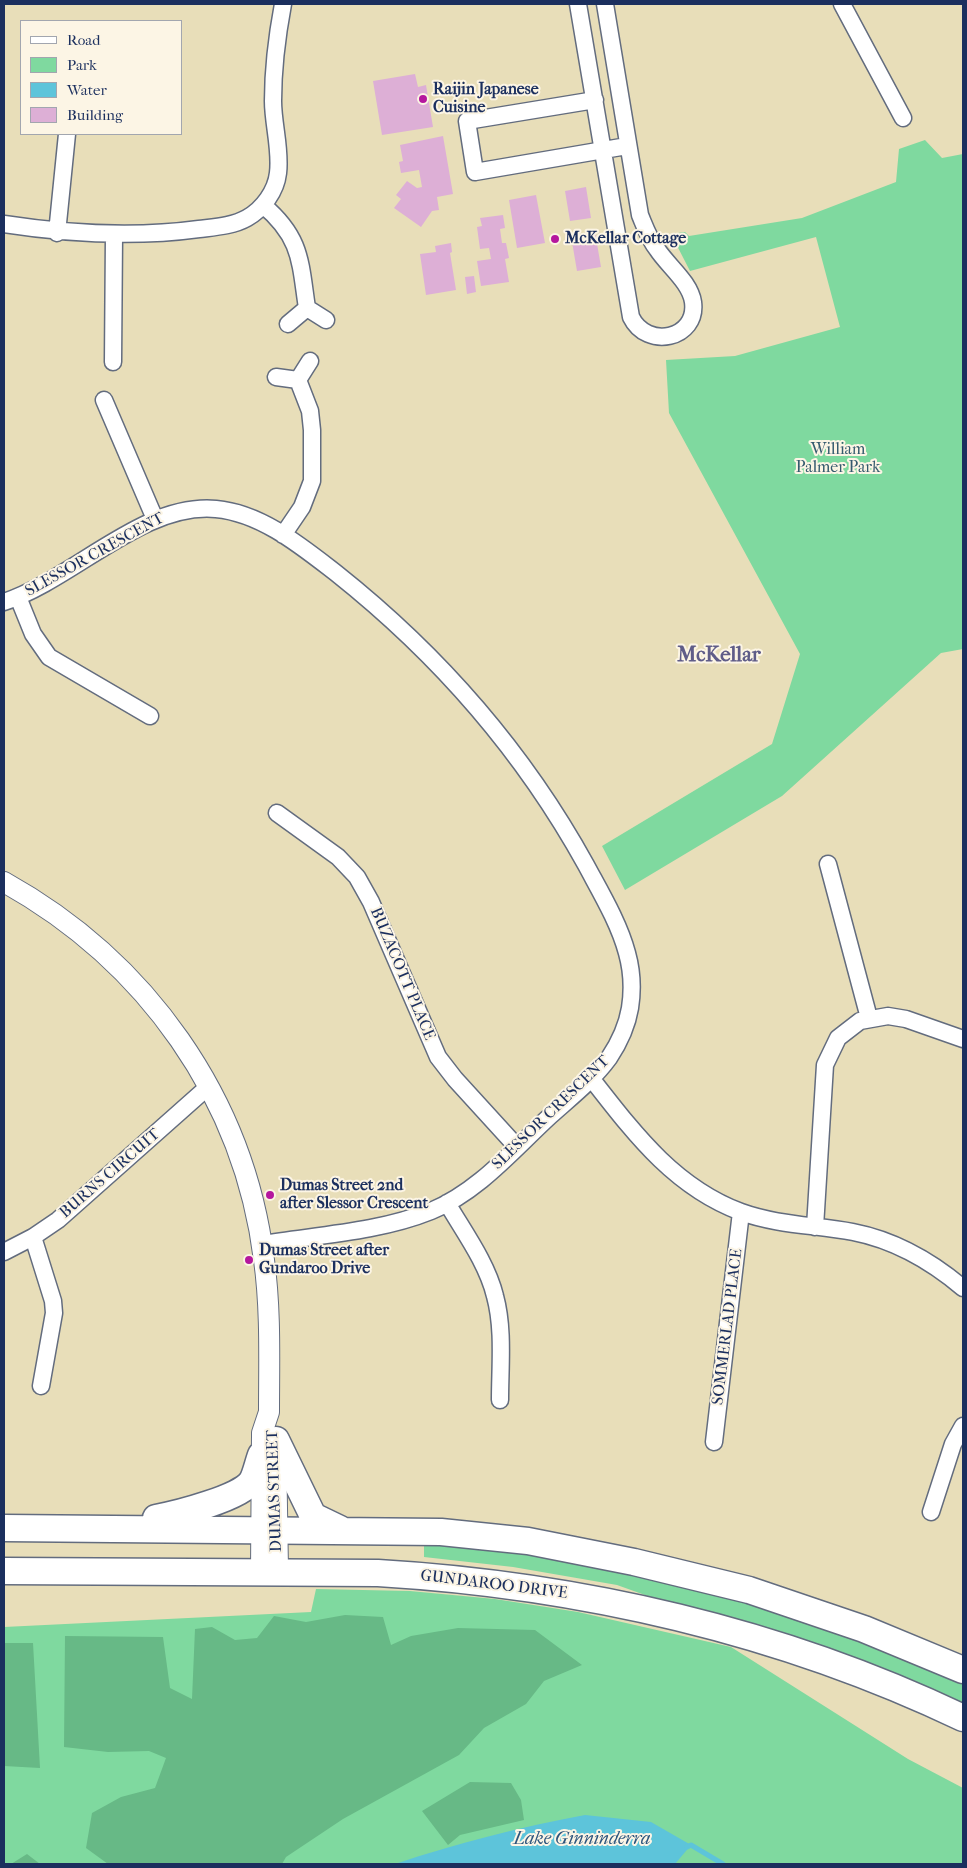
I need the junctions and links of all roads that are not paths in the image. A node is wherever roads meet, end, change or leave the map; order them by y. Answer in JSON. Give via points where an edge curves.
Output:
{"nodes":[{"id":1,"x":283,"y":4,"type":"edge"},
{"id":2,"x":578,"y":4,"type":"edge"},
{"id":3,"x":605,"y":4,"type":"edge"},
{"id":4,"x":842,"y":4,"type":"edge"},
{"id":5,"x":594,"y":100,"type":"junction"},
{"id":6,"x":903,"y":118,"type":"dead end"},
{"id":7,"x":67,"y":135,"type":"edge"},
{"id":8,"x":627,"y":146,"type":"junction"},
{"id":9,"x":603,"y":150,"type":"junction"},
{"id":10,"x":263,"y":205,"type":"junction"},
{"id":11,"x":4,"y":224,"type":"edge"},
{"id":12,"x":58,"y":233,"type":"junction"},
{"id":13,"x":114,"y":235,"type":"junction"},
{"id":14,"x":307,"y":308,"type":"junction"},
{"id":15,"x":326,"y":320,"type":"dead end"},
{"id":16,"x":288,"y":324,"type":"dead end"},
{"id":17,"x":310,"y":361,"type":"dead end"},
{"id":18,"x":113,"y":362,"type":"dead end"},
{"id":19,"x":276,"y":377,"type":"dead end"},
{"id":20,"x":298,"y":380,"type":"junction"},
{"id":21,"x":104,"y":400,"type":"dead end"},
{"id":22,"x":155,"y":519,"type":"junction"},
{"id":23,"x":283,"y":535,"type":"junction"},
{"id":24,"x":11,"y":599,"type":"edge"},
{"id":25,"x":150,"y":716,"type":"dead end"},
{"id":26,"x":277,"y":813,"type":"dead end"},
{"id":27,"x":828,"y":864,"type":"dead end"},
{"id":28,"x":4,"y":882,"type":"edge"},
{"id":29,"x":870,"y":1018,"type":"junction"},
{"id":30,"x":963,"y":1039,"type":"edge"},
{"id":31,"x":591,"y":1078,"type":"junction"},
{"id":32,"x":209,"y":1086,"type":"junction"},
{"id":33,"x":517,"y":1146,"type":"junction"},
{"id":34,"x":448,"y":1203,"type":"junction"},
{"id":35,"x":741,"y":1212,"type":"junction"},
{"id":36,"x":815,"y":1227,"type":"junction"},
{"id":37,"x":33,"y":1237,"type":"junction"},
{"id":38,"x":262,"y":1244,"type":"junction"},
{"id":39,"x":4,"y":1252,"type":"edge"},
{"id":40,"x":963,"y":1288,"type":"edge"},
{"id":41,"x":41,"y":1386,"type":"dead end"},
{"id":42,"x":500,"y":1400,"type":"dead end"},
{"id":43,"x":963,"y":1426,"type":"edge"},
{"id":44,"x":714,"y":1442,"type":"dead end"},
{"id":45,"x":269,"y":1448,"type":"junction"},
{"id":46,"x":931,"y":1512,"type":"dead end"},
{"id":47,"x":112,"y":1527,"type":"junction"},
{"id":48,"x":4,"y":1528,"type":"edge"},
{"id":49,"x":269,"y":1530,"type":"junction"},
{"id":50,"x":345,"y":1531,"type":"junction"},
{"id":51,"x":4,"y":1571,"type":"edge"},
{"id":52,"x":269,"y":1571,"type":"junction"},
{"id":53,"x":963,"y":1670,"type":"edge"},
{"id":54,"x":963,"y":1718,"type":"edge"}],
"edges":[{"from":1,"to":10,"type":"street","via":[[273,102],[278,172],[273,190]]},
{"from":2,"to":5,"type":"street"},
{"from":3,"to":8,"type":"street"},
{"from":4,"to":6,"type":"street"},
{"from":5,"to":9,"type":"street"},
{"from":5,"to":9,"type":"street","via":[[467,121],[475,172]]},
{"from":7,"to":12,"type":"street"},
{"from":8,"to":9,"type":"street"},
{"from":8,"to":9,"type":"street","via":[[640,215],[650,239],[687,287],[693,302],[688,322],[682,330],[667,337],[646,334],[631,317]]},
{"from":10,"to":13,"type":"street","via":[[247,218],[227,226],[171,233]]},
{"from":10,"to":14,"type":"street","via":[[285,225],[294,239]]},
{"from":11,"to":12,"type":"street"},
{"from":12,"to":13,"type":"street"},
{"from":13,"to":18,"type":"street"},
{"from":14,"to":15,"type":"street"},
{"from":14,"to":16,"type":"street"},
{"from":17,"to":20,"type":"street"},
{"from":19,"to":20,"type":"street"},
{"from":20,"to":23,"type":"street","via":[[310,411],[312,482],[302,507]]},
{"from":21,"to":22,"type":"street"},
{"from":22,"to":23,"type":"street","name":"SLESSOR CRESCENT","via":[[185,510],[215,509],[245,515]]},
{"from":22,"to":24,"type":"street","name":"SLESSOR CRESCENT","via":[[63,575]]},
{"from":23,"to":31,"type":"street","name":"SLESSOR CRESCENT","via":[[370,600],[448,674],[517,757],[576,847],[621,936],[632,981],[629,1012],[619,1041]]},
{"from":24,"to":25,"type":"street","via":[[49,657]]},
{"from":26,"to":33,"type":"street","name":"BUZACOTT PLACE","via":[[338,857],[357,877],[371,902],[438,1057]]},
{"from":27,"to":29,"type":"street"},
{"from":28,"to":32,"type":"street","name":"DUMAS STREET","via":[[55,914],[101,950],[140,988],[177,1035]]},
{"from":29,"to":30,"type":"street","via":[[906,1019]]},
{"from":29,"to":36,"type":"street","via":[[852,1026],[838,1038],[825,1064]]},
{"from":31,"to":33,"type":"street","name":"SLESSOR CRESCENT"},
{"from":31,"to":35,"type":"street","via":[[658,1160],[705,1195]]},
{"from":32,"to":37,"type":"street","name":"BURNS CIRCUIT","via":[[70,1210]]},
{"from":32,"to":38,"type":"street","name":"DUMAS STREET","via":[[242,1163]]},
{"from":33,"to":34,"type":"street","name":"SLESSOR CRESCENT","via":[[472,1187]]},
{"from":34,"to":38,"type":"street","name":"SLESSOR CRESCENT","via":[[402,1221]]},
{"from":34,"to":42,"type":"street","via":[[484,1268],[495,1296],[499,1315]]},
{"from":35,"to":36,"type":"street","via":[[777,1222]]},
{"from":35,"to":44,"type":"street","name":"SOMMERLAD PLACE"},
{"from":36,"to":40,"type":"street","via":[[855,1233],[894,1245],[930,1264]]},
{"from":37,"to":39,"type":"street","name":"BURNS CIRCUIT"},
{"from":37,"to":41,"type":"street","via":[[54,1313]]},
{"from":38,"to":45,"type":"street","name":"DUMAS STREET","via":[[269,1325],[269,1412],[262,1433]]},
{"from":43,"to":46,"type":"street","via":[[953,1444]]},
{"from":45,"to":47,"type":"main road","via":[[251,1482],[235,1493],[190,1511]]},
{"from":45,"to":49,"type":"street","name":"DUMAS STREET"},
{"from":45,"to":50,"type":"main road","via":[[313,1516]]},
{"from":47,"to":48,"type":"main road"},
{"from":47,"to":49,"type":"main road"},
{"from":49,"to":50,"type":"main road"},
{"from":49,"to":52,"type":"street","name":"DUMAS STREET"},
{"from":50,"to":53,"type":"main road","via":[[441,1532],[518,1540],[634,1562],[749,1590],[864,1629]]},
{"from":51,"to":52,"type":"main road","name":"GUNDAROO DRIVE"},
{"from":52,"to":54,"type":"main road","name":"GUNDAROO DRIVE","via":[[427,1576],[612,1602],[718,1626],[832,1663]]}]}
